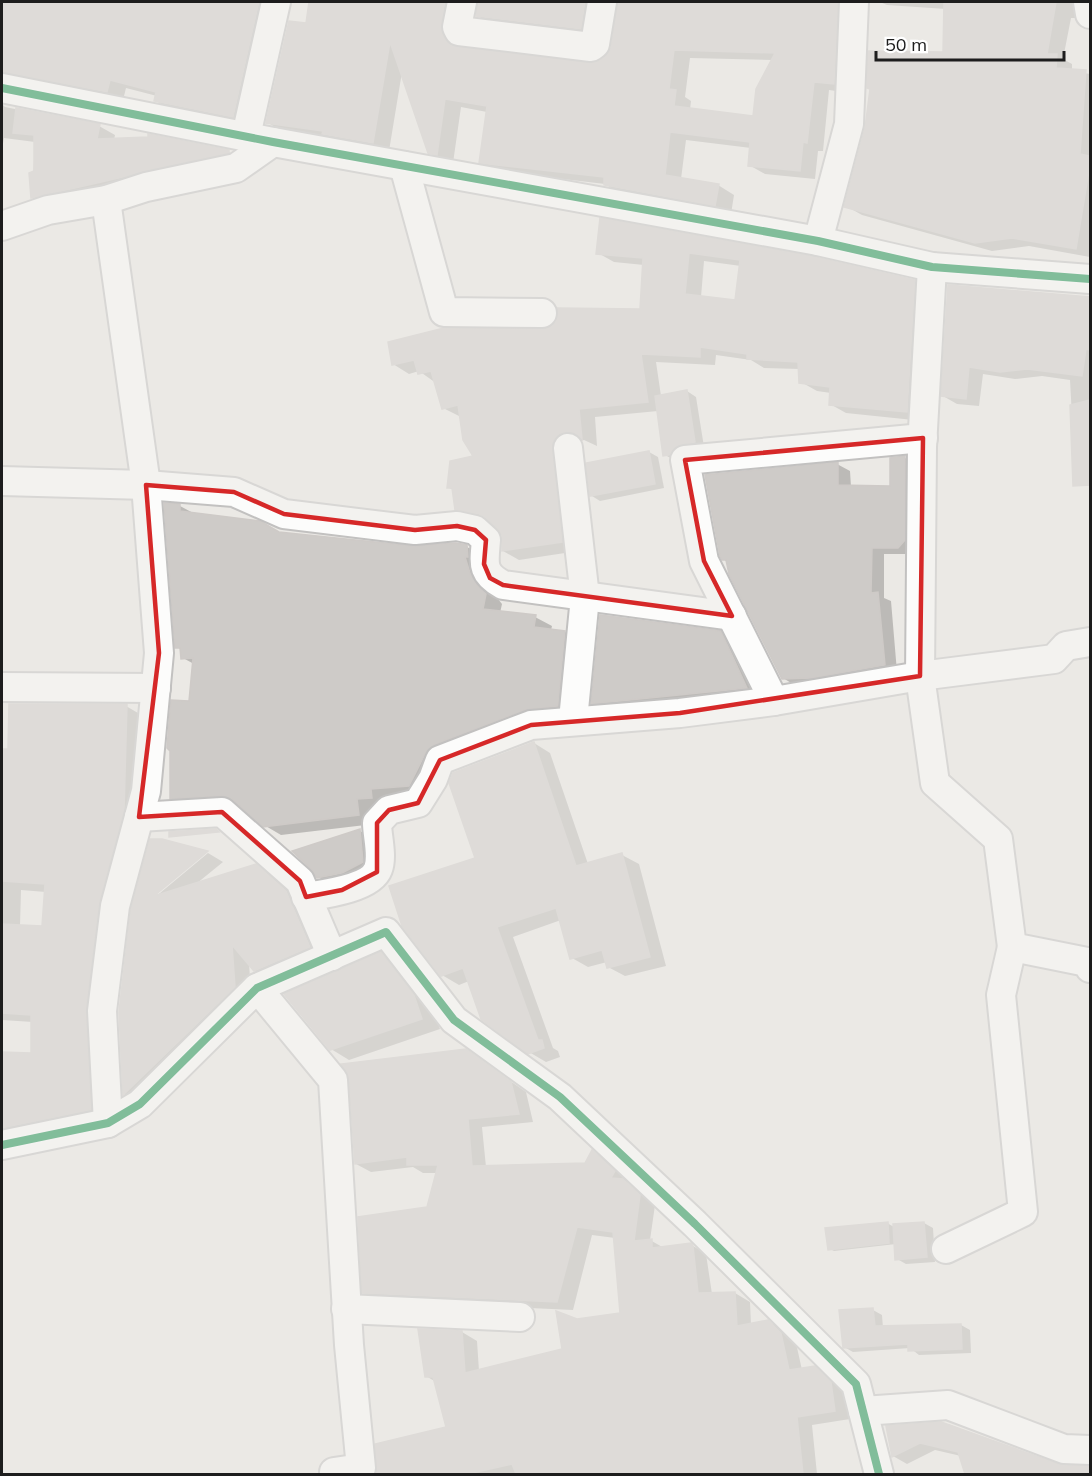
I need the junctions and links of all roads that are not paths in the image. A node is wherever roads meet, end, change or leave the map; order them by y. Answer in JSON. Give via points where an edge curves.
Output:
{"nodes":[{"id":1,"x":276,"y":2,"type":"edge"},
{"id":2,"x":462,"y":2,"type":"edge"},
{"id":3,"x":602,"y":2,"type":"edge"},
{"id":4,"x":854,"y":2,"type":"edge"},
{"id":5,"x":1088,"y":2,"type":"edge"},
{"id":6,"x":1090,"y":14,"type":"edge"},
{"id":7,"x":2,"y":88,"type":"edge"},
{"id":8,"x":259,"y":139,"type":"junction"},
{"id":9,"x":404,"y":166,"type":"junction"},
{"id":10,"x":106,"y":200,"type":"junction"},
{"id":11,"x":2,"y":225,"type":"edge"},
{"id":12,"x":818,"y":240,"type":"junction"},
{"id":13,"x":932,"y":267,"type":"junction"},
{"id":14,"x":1090,"y":279,"type":"edge"},
{"id":15,"x":542,"y":314,"type":"dead end"},
{"id":16,"x":923,"y":438,"type":"junction"},
{"id":17,"x":568,"y":448,"type":"dead end"},
{"id":18,"x":2,"y":481,"type":"edge"},
{"id":19,"x":146,"y":486,"type":"junction"},
{"id":20,"x":585,"y":597,"type":"junction"},
{"id":21,"x":732,"y":616,"type":"junction"},
{"id":22,"x":1090,"y":642,"type":"edge"},
{"id":23,"x":920,"y":676,"type":"junction"},
{"id":24,"x":2,"y":687,"type":"edge"},
{"id":25,"x":156,"y":688,"type":"junction"},
{"id":26,"x":774,"y":701,"type":"junction"},
{"id":27,"x":573,"y":720,"type":"junction"},
{"id":28,"x":139,"y":817,"type":"junction"},
{"id":29,"x":306,"y":897,"type":"junction"},
{"id":30,"x":1012,"y":947,"type":"junction"},
{"id":31,"x":332,"y":956,"type":"junction"},
{"id":32,"x":1090,"y":968,"type":"edge"},
{"id":33,"x":257,"y":988,"type":"junction"},
{"id":34,"x":108,"y":1123,"type":"junction"},
{"id":35,"x":2,"y":1145,"type":"edge"},
{"id":36,"x":946,"y":1249,"type":"dead end"},
{"id":37,"x":346,"y":1309,"type":"junction"},
{"id":38,"x":520,"y":1317,"type":"dead end"},
{"id":39,"x":863,"y":1411,"type":"junction"},
{"id":40,"x":1090,"y":1450,"type":"edge"},
{"id":41,"x":334,"y":1474,"type":"edge"},
{"id":42,"x":879,"y":1474,"type":"edge"}],
"edges":[{"from":1,"to":8,"type":"street"},
{"from":2,"to":3,"type":"street","via":[[459,31],[591,47],[595,44]]},
{"from":4,"to":12,"type":"street","via":[[849,124]]},
{"from":5,"to":6,"type":"street"},
{"from":7,"to":8,"type":"street"},
{"from":8,"to":9,"type":"street"},
{"from":8,"to":10,"type":"street","via":[[236,168]]},
{"from":9,"to":12,"type":"street"},
{"from":9,"to":15,"type":"street","via":[[444,312]]},
{"from":10,"to":11,"type":"street","via":[[48,210]]},
{"from":10,"to":19,"type":"street"},
{"from":12,"to":13,"type":"street"},
{"from":13,"to":14,"type":"street"},
{"from":13,"to":16,"type":"street"},
{"from":16,"to":21,"type":"street","via":[[685,460],[704,561]]},
{"from":16,"to":23,"type":"street"},
{"from":17,"to":20,"type":"street"},
{"from":18,"to":19,"type":"street"},
{"from":19,"to":20,"type":"street","via":[[234,492],[284,513],[415,530],[457,525],[475,530],[486,540],[484,564],[490,578],[503,585]]},
{"from":19,"to":25,"type":"street","via":[[159,653]]},
{"from":20,"to":21,"type":"street"},
{"from":20,"to":27,"type":"street"},
{"from":21,"to":26,"type":"street"},
{"from":22,"to":23,"type":"street","via":[[1066,646],[1054,659]]},
{"from":23,"to":26,"type":"street"},
{"from":23,"to":30,"type":"street","via":[[935,783],[998,839]]},
{"from":24,"to":25,"type":"street"},
{"from":25,"to":28,"type":"street","via":[[146,791]]},
{"from":26,"to":27,"type":"street","via":[[680,713]]},
{"from":27,"to":29,"type":"street","via":[[522,727],[440,760],[418,803],[389,810],[377,823],[377,872],[342,890]]},
{"from":28,"to":29,"type":"street","via":[[222,812],[300,881]]},
{"from":28,"to":34,"type":"street","via":[[114,906],[102,1011]]},
{"from":29,"to":31,"type":"street"},
{"from":30,"to":32,"type":"street","via":[[1087,962]]},
{"from":30,"to":36,"type":"street","via":[[1001,995],[1023,1212]]},
{"from":31,"to":33,"type":"street"},
{"from":31,"to":39,"type":"street","via":[[386,932],[454,1020],[560,1097],[856,1384]]},
{"from":33,"to":34,"type":"street","via":[[140,1104]]},
{"from":33,"to":37,"type":"street","via":[[333,1080]]},
{"from":34,"to":35,"type":"street"},
{"from":37,"to":38,"type":"street"},
{"from":37,"to":41,"type":"street","via":[[361,1468]]},
{"from":39,"to":40,"type":"street","via":[[948,1405],[1064,1449]]},
{"from":39,"to":42,"type":"street"}]}
